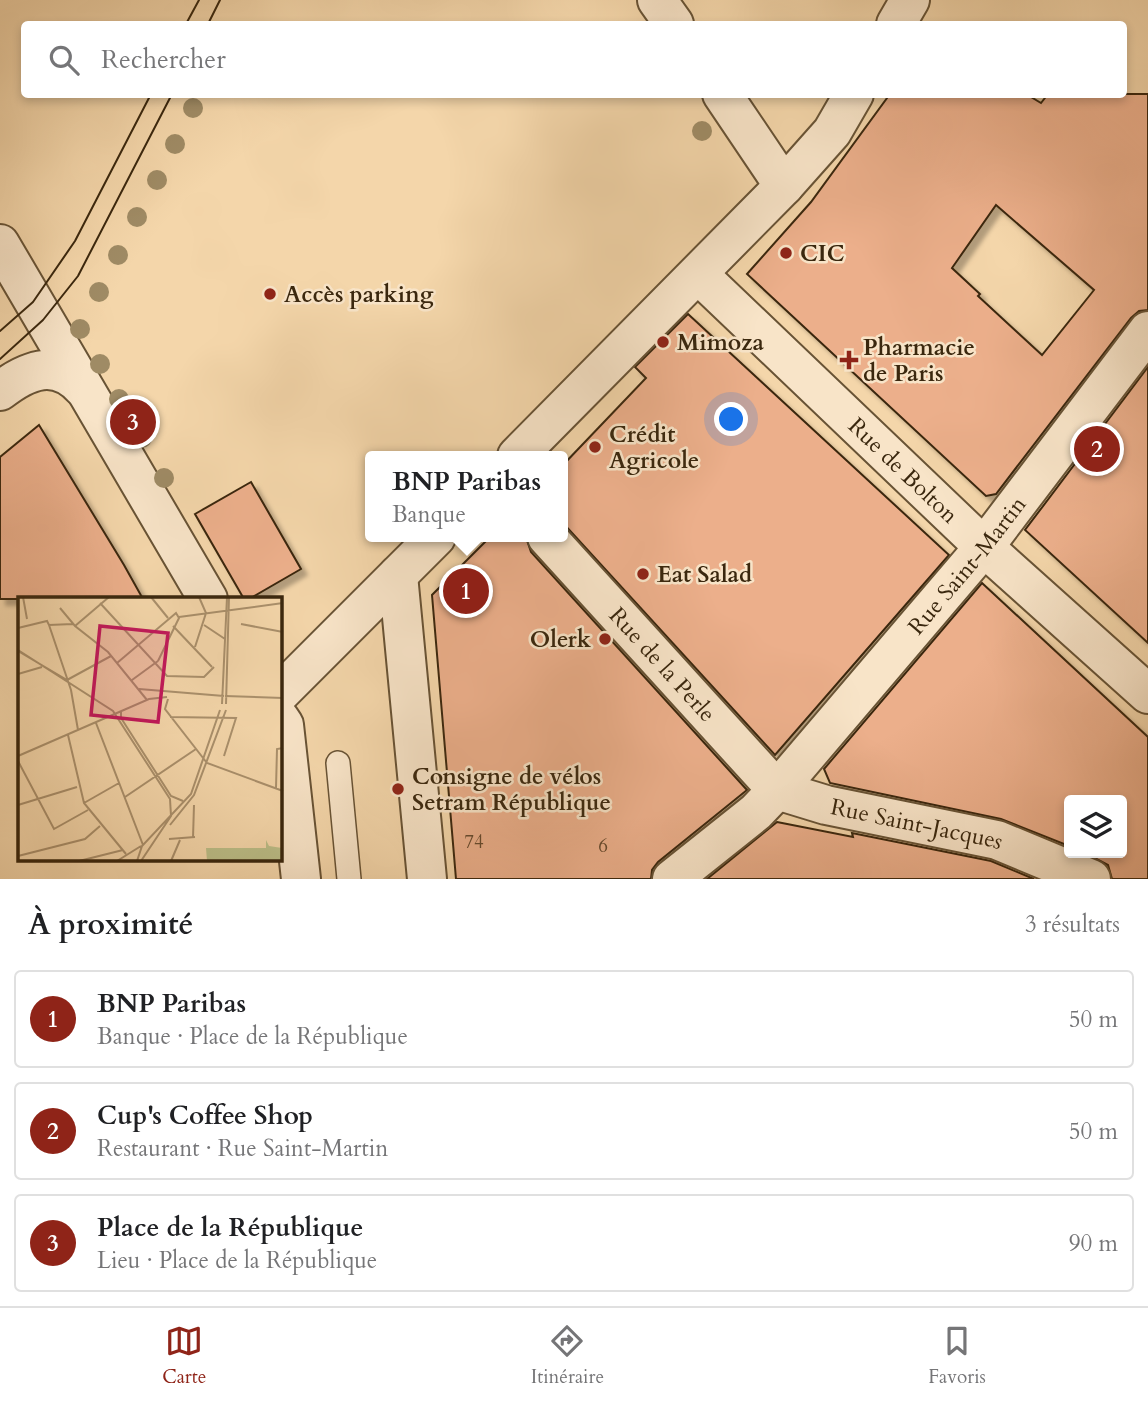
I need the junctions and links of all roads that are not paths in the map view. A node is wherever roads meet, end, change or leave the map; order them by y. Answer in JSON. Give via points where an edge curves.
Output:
{"nodes":[{"id":1,"x":657,"y":0,"type":"edge"},
{"id":2,"x":910,"y":0,"type":"edge"},
{"id":3,"x":672,"y":21,"type":"edge"},
{"id":4,"x":898,"y":21,"type":"edge"},
{"id":5,"x":725,"y":98,"type":"edge"},
{"id":6,"x":852,"y":98,"type":"edge"},
{"id":7,"x":784,"y":186,"type":"junction"},
{"id":8,"x":0,"y":244,"type":"edge"},
{"id":9,"x":711,"y":286,"type":"junction"},
{"id":10,"x":1148,"y":331,"type":"edge"},
{"id":11,"x":83,"y":388,"type":"junction"},
{"id":12,"x":2,"y":390,"type":"edge"},
{"id":13,"x":523,"y":451,"type":"edge"},
{"id":14,"x":431,"y":542,"type":"edge"},
{"id":15,"x":552,"y":542,"type":"edge"},
{"id":16,"x":984,"y":547,"type":"junction"},
{"id":17,"x":398,"y":575,"type":"junction"},
{"id":18,"x":207,"y":597,"type":"edge"},
{"id":19,"x":1148,"y":695,"type":"edge"},
{"id":20,"x":282,"y":712,"type":"edge"},
{"id":21,"x":282,"y":721,"type":"edge"},
{"id":22,"x":338,"y":763,"type":"dead end"},
{"id":23,"x":777,"y":790,"type":"junction"},
{"id":24,"x":301,"y":879,"type":"edge"},
{"id":25,"x":349,"y":879,"type":"edge"},
{"id":26,"x":427,"y":879,"type":"edge"},
{"id":27,"x":672,"y":879,"type":"edge"},
{"id":28,"x":1091,"y":879,"type":"edge"}],
"edges":[{"from":1,"to":3,"type":"street"},
{"from":2,"to":4,"type":"street"},
{"from":5,"to":7,"type":"street"},
{"from":6,"to":7,"type":"street","via":[[832,132]]},
{"from":7,"to":9,"type":"street"},
{"from":8,"to":11,"type":"street"},
{"from":9,"to":13,"type":"street"},
{"from":9,"to":16,"type":"street","name":"Rue de Bolton"},
{"from":10,"to":16,"type":"street","name":"Rue Saint-Martin"},
{"from":11,"to":12,"type":"street","via":[[71,377],[49,370],[24,374]]},
{"from":11,"to":18,"type":"street"},
{"from":14,"to":17,"type":"street"},
{"from":15,"to":23,"type":"street","name":"Rue de la Perle"},
{"from":16,"to":19,"type":"street","name":"Rue de Bolton"},
{"from":16,"to":23,"type":"street","name":"Rue Saint-Martin"},
{"from":17,"to":20,"type":"street"},
{"from":17,"to":26,"type":"street"},
{"from":21,"to":24,"type":"street"},
{"from":22,"to":25,"type":"lane"},
{"from":23,"to":27,"type":"street","name":"Rue Saint-Martin"},
{"from":23,"to":28,"type":"street","name":"Rue Saint-Jacques","via":[[997,840]]}]}
